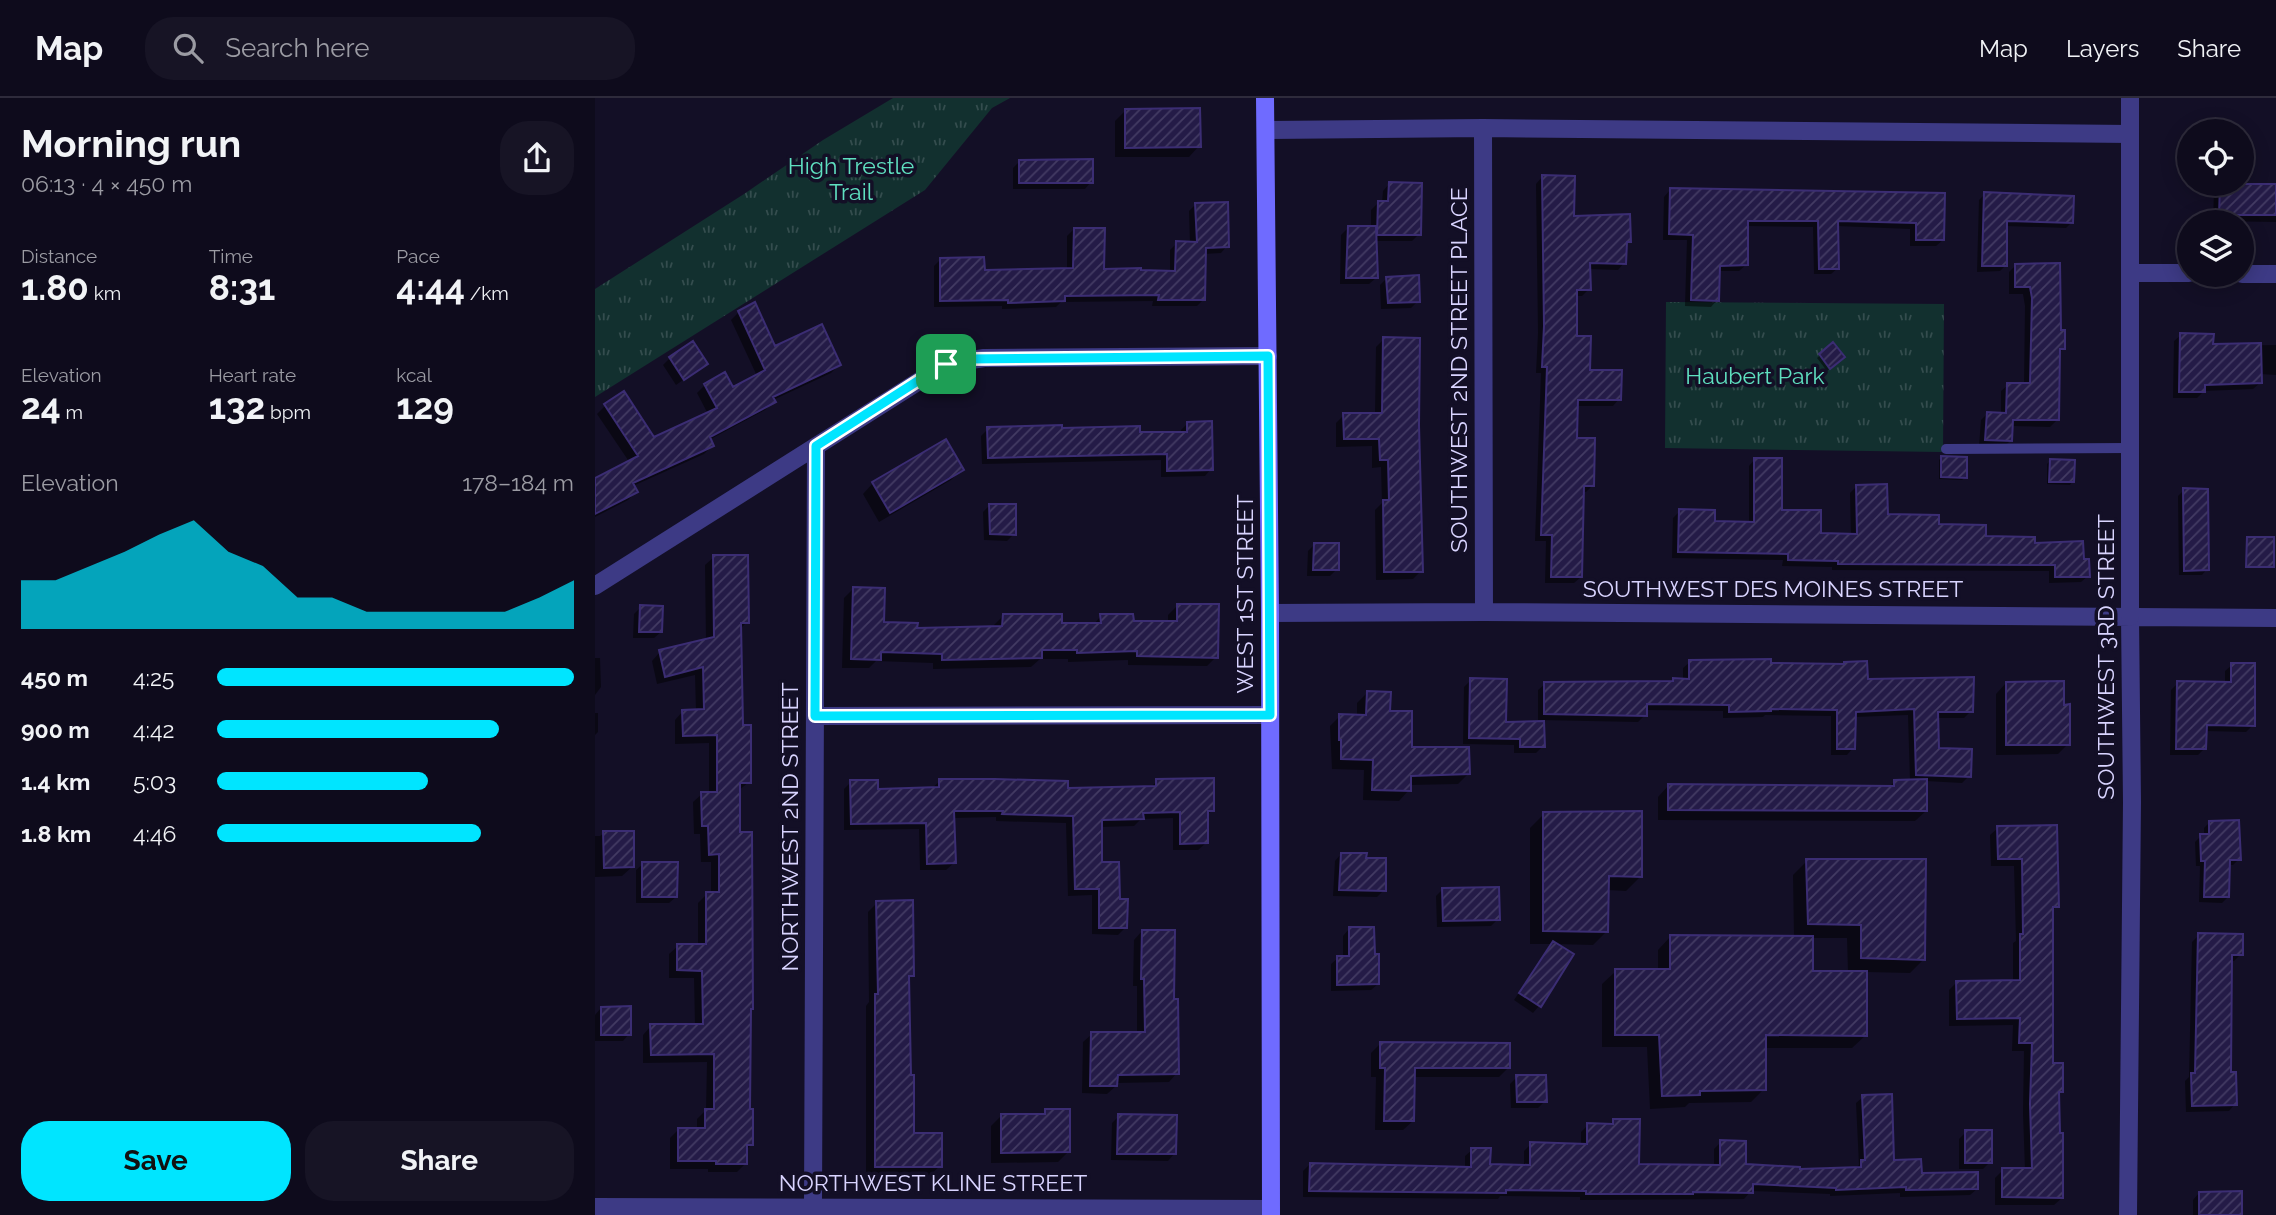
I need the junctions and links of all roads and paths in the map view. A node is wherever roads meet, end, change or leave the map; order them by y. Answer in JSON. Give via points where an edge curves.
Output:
{"nodes":[{"id":1,"x":1265,"y":98,"type":"edge"},
{"id":2,"x":2130,"y":98,"type":"edge"},
{"id":3,"x":1483,"y":128,"type":"junction"},
{"id":4,"x":1266,"y":130,"type":"junction"},
{"id":5,"x":2130,"y":134,"type":"junction"},
{"id":6,"x":2131,"y":272,"type":"junction"},
{"id":7,"x":2177,"y":273,"type":"edge"},
{"id":8,"x":2254,"y":274,"type":"edge"},
{"id":9,"x":2276,"y":274,"type":"edge"},
{"id":10,"x":1268,"y":356,"type":"junction"},
{"id":11,"x":816,"y":446,"type":"junction"},
{"id":12,"x":2130,"y":447,"type":"junction"},
{"id":13,"x":1946,"y":449,"type":"dead end"},
{"id":14,"x":595,"y":586,"type":"edge"},
{"id":15,"x":1484,"y":612,"type":"junction"},
{"id":16,"x":1270,"y":613,"type":"junction"},
{"id":17,"x":2130,"y":617,"type":"junction"},
{"id":18,"x":2276,"y":618,"type":"edge"},
{"id":19,"x":1270,"y":715,"type":"junction"},
{"id":20,"x":815,"y":716,"type":"junction"},
{"id":21,"x":595,"y":1206,"type":"edge"},
{"id":22,"x":813,"y":1208,"type":"junction"},
{"id":23,"x":1271,"y":1212,"type":"edge"},
{"id":24,"x":2128,"y":1215,"type":"edge"}],
"edges":[{"from":1,"to":4,"type":"main road","name":"WEST 1ST STREET"},
{"from":2,"to":5,"type":"street","name":"SOUTHWEST 3RD STREET"},
{"from":3,"to":4,"type":"street"},
{"from":3,"to":5,"type":"street"},
{"from":3,"to":15,"type":"street","name":"SOUTHWEST 2ND STREET PLACE"},
{"from":4,"to":10,"type":"main road","name":"WEST 1ST STREET"},
{"from":5,"to":6,"type":"street","name":"SOUTHWEST 3RD STREET"},
{"from":6,"to":7,"type":"street"},
{"from":6,"to":12,"type":"street","name":"SOUTHWEST 3RD STREET"},
{"from":8,"to":9,"type":"street"},
{"from":10,"to":11,"type":"street","via":[[967,359],[946,364]]},
{"from":10,"to":16,"type":"main road","name":"WEST 1ST STREET"},
{"from":11,"to":14,"type":"street"},
{"from":11,"to":20,"type":"street","name":"NORTHWEST 2ND STREET"},
{"from":12,"to":13,"type":"lane"},
{"from":12,"to":17,"type":"street","name":"SOUTHWEST 3RD STREET"},
{"from":15,"to":16,"type":"street","name":"SOUTHWEST DES MOINES STREET"},
{"from":15,"to":17,"type":"street","name":"SOUTHWEST DES MOINES STREET"},
{"from":16,"to":19,"type":"main road","name":"WEST 1ST STREET"},
{"from":17,"to":18,"type":"street","name":"SOUTHWEST DES MOINES STREET"},
{"from":17,"to":24,"type":"street","name":"SOUTHWEST 3RD STREET"},
{"from":19,"to":20,"type":"street"},
{"from":19,"to":23,"type":"main road","name":"WEST 1ST STREET"},
{"from":20,"to":22,"type":"street","name":"NORTHWEST 2ND STREET"},
{"from":21,"to":22,"type":"street","name":"NORTHWEST KLINE STREET"},
{"from":22,"to":23,"type":"street","name":"NORTHWEST KLINE STREET"}]}
